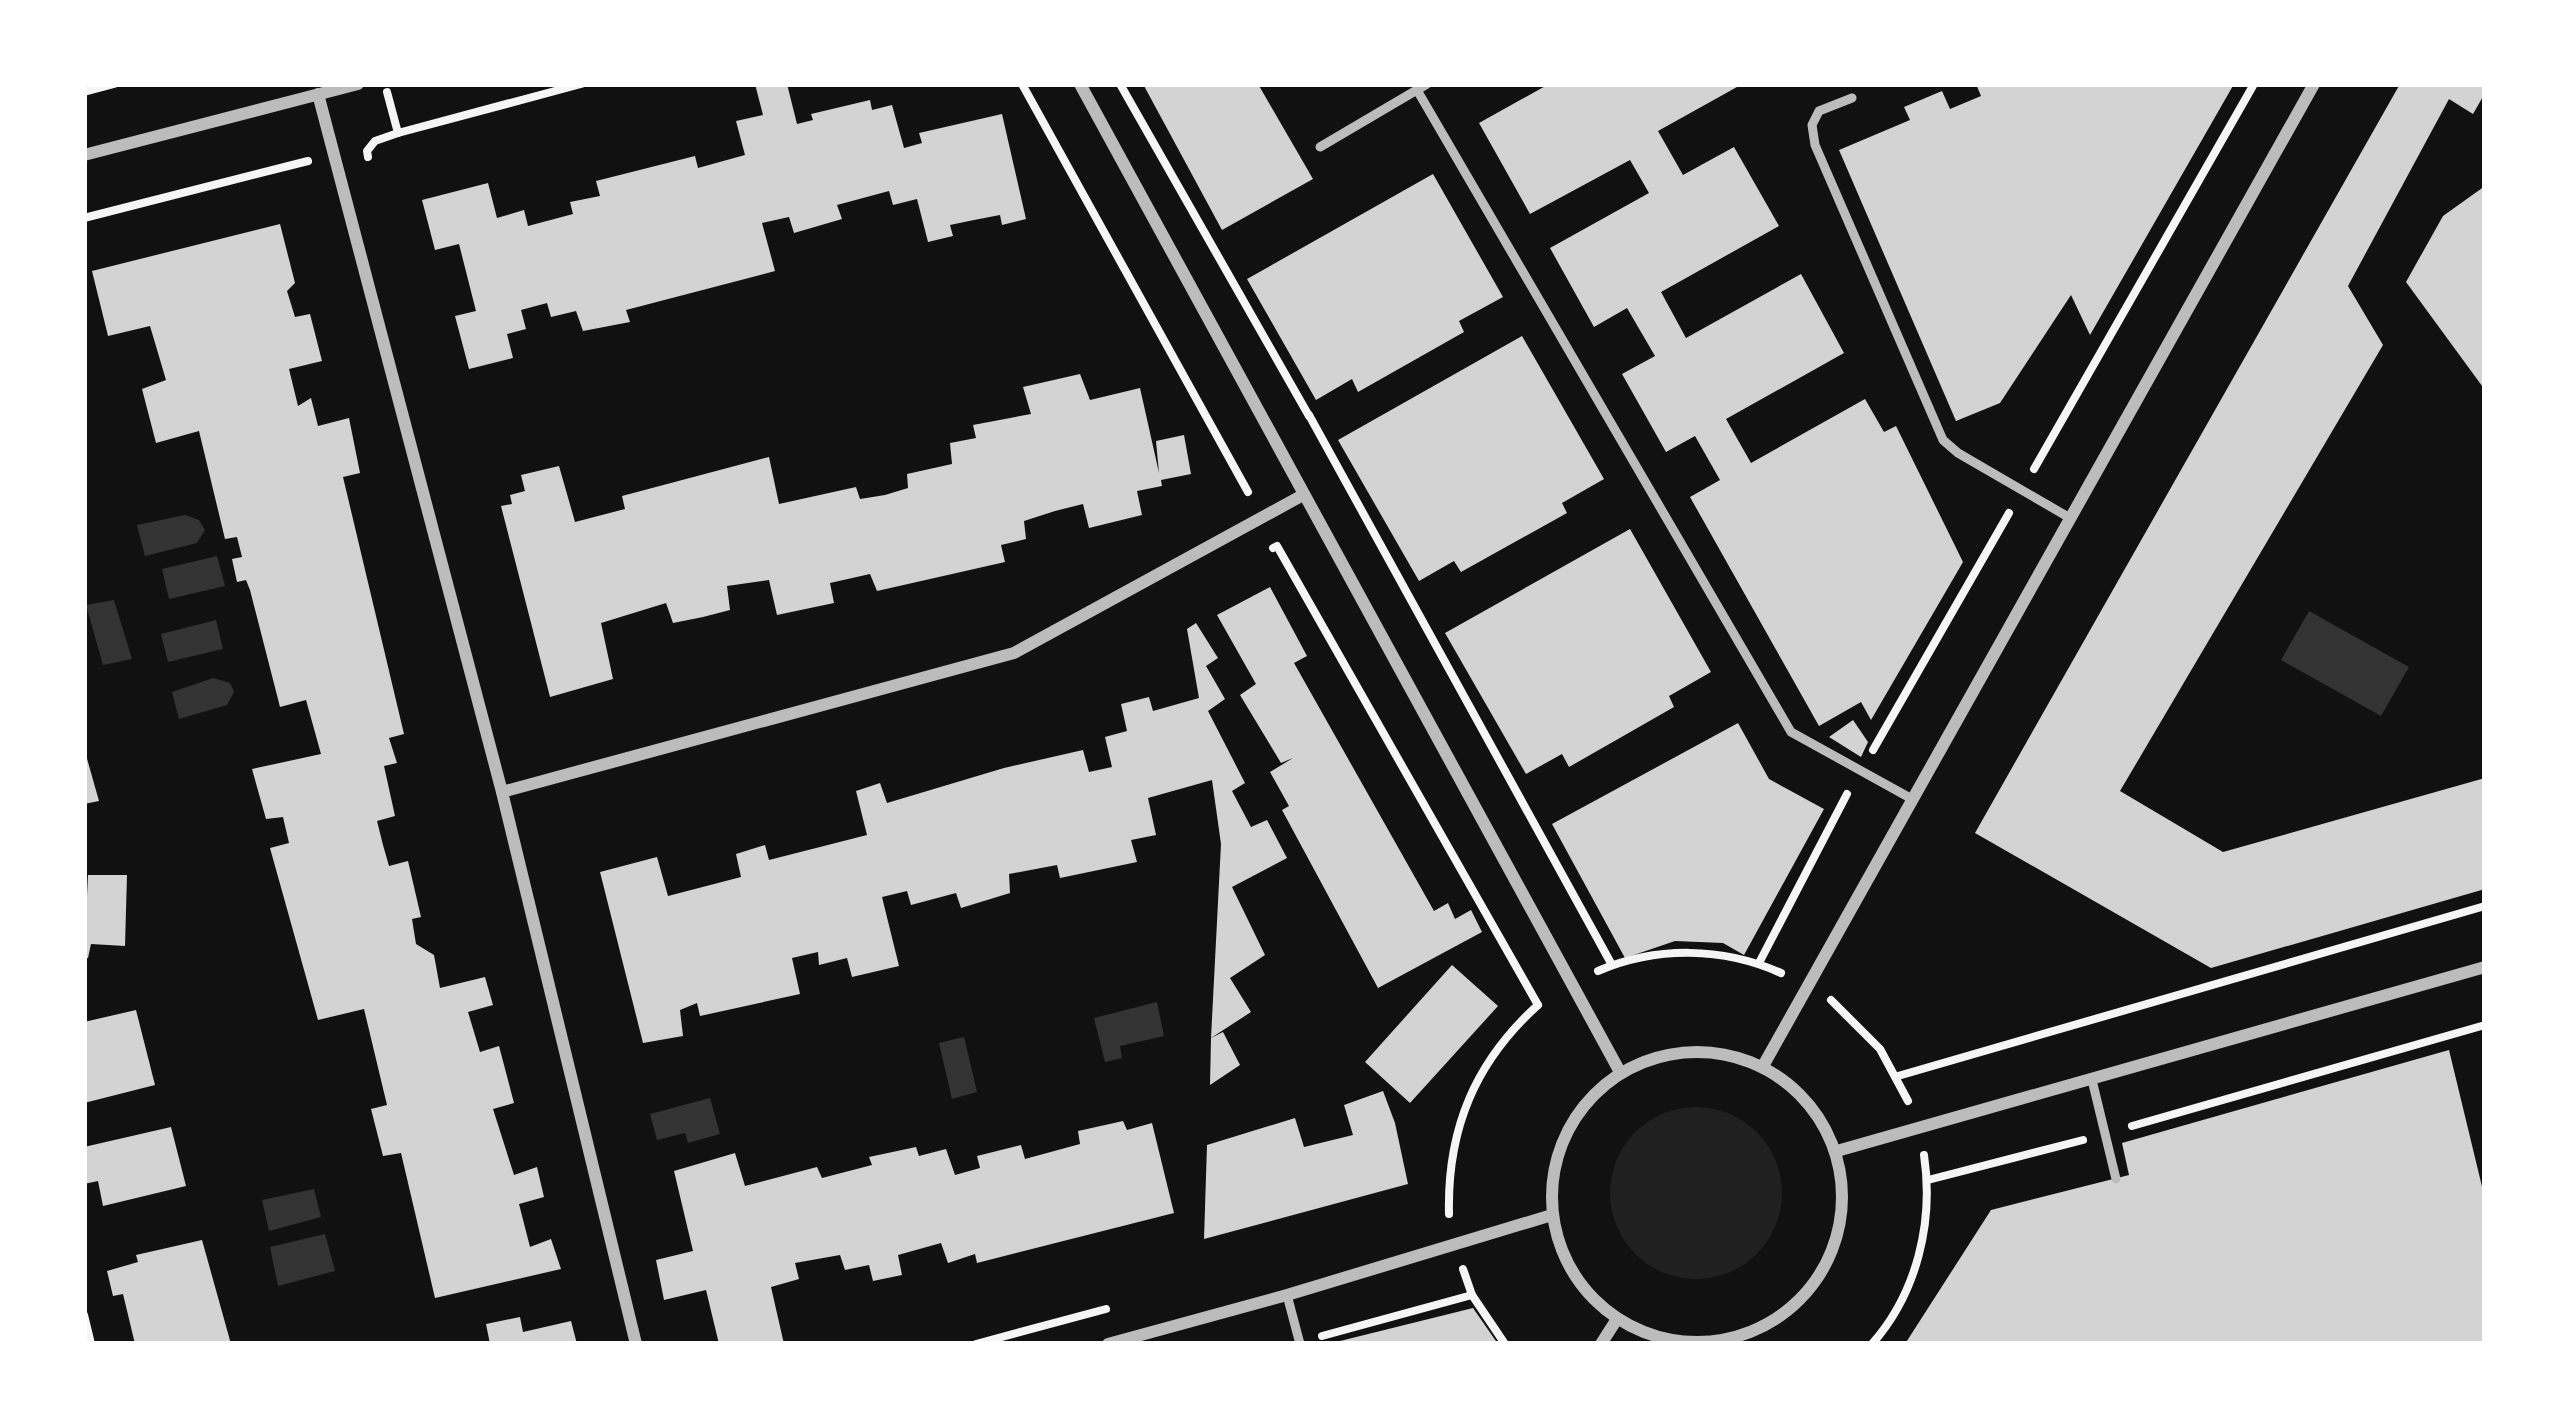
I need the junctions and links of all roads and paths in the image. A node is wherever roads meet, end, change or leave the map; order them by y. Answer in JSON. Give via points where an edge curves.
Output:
{"nodes":[{"id":1,"x":114,"y":84,"type":"edge"},
{"id":2,"x":358,"y":84,"type":"edge"},
{"id":3,"x":385,"y":84,"type":"edge"},
{"id":4,"x":581,"y":84,"type":"edge"},
{"id":5,"x":1080,"y":84,"type":"edge"},
{"id":6,"x":2254,"y":84,"type":"edge"},
{"id":7,"x":2314,"y":84,"type":"edge"},
{"id":8,"x":1422,"y":87,"type":"edge"},
{"id":9,"x":84,"y":92,"type":"edge"},
{"id":10,"x":318,"y":94,"type":"junction"},
{"id":11,"x":1852,"y":98,"type":"dead end"},
{"id":12,"x":1320,"y":147,"type":"dead end"},
{"id":13,"x":84,"y":155,"type":"edge"},
{"id":14,"x":316,"y":176,"type":"dead end"},
{"id":15,"x":84,"y":218,"type":"edge"},
{"id":16,"x":1309,"y":416,"type":"dead end"},
{"id":17,"x":2022,"y":490,"type":"junction"},
{"id":18,"x":1303,"y":495,"type":"junction"},
{"id":19,"x":2070,"y":518,"type":"junction"},
{"id":20,"x":1860,"y":772,"type":"junction"},
{"id":21,"x":502,"y":792,"type":"junction"},
{"id":22,"x":1912,"y":800,"type":"junction"},
{"id":23,"x":2485,"y":906,"type":"edge"},
{"id":24,"x":1759,"y":963,"type":"junction"},
{"id":25,"x":1612,"y":965,"type":"junction"},
{"id":26,"x":2485,"y":967,"type":"edge"},
{"id":27,"x":1572,"y":982,"type":"junction"},
{"id":28,"x":1810,"y":986,"type":"junction"},
{"id":29,"x":2485,"y":1025,"type":"edge"},
{"id":30,"x":1763,"y":1066,"type":"junction"},
{"id":31,"x":1620,"y":1072,"type":"junction"},
{"id":32,"x":1898,"y":1076,"type":"junction"},
{"id":33,"x":2092,"y":1080,"type":"junction"},
{"id":34,"x":1919,"y":1126,"type":"junction"},
{"id":35,"x":2105,"y":1134,"type":"junction"},
{"id":36,"x":1837,"y":1151,"type":"junction"},
{"id":37,"x":2116,"y":1178,"type":"dead end"},
{"id":38,"x":1928,"y":1180,"type":"junction"},
{"id":39,"x":1552,"y":1214,"type":"junction"},
{"id":40,"x":1454,"y":1245,"type":"junction"},
{"id":41,"x":1287,"y":1295,"type":"junction"},
{"id":42,"x":1472,"y":1295,"type":"junction"},
{"id":43,"x":84,"y":1315,"type":"edge"},
{"id":44,"x":1617,"y":1318,"type":"junction"},
{"id":45,"x":1300,"y":1343,"type":"edge"},
{"id":46,"x":92,"y":1344,"type":"edge"},
{"id":47,"x":636,"y":1344,"type":"edge"},
{"id":48,"x":1108,"y":1344,"type":"edge"},
{"id":49,"x":1505,"y":1344,"type":"edge"},
{"id":50,"x":1600,"y":1344,"type":"edge"},
{"id":51,"x":1872,"y":1344,"type":"edge"}],
"edges":[{"from":1,"to":9,"type":"path"},
{"from":2,"to":10,"type":"street"},
{"from":3,"to":4,"type":"path","via":[[398,133]]},
{"from":5,"to":18,"type":"street"},
{"from":6,"to":17,"type":"path"},
{"from":7,"to":19,"type":"street"},
{"from":8,"to":12,"type":"lane"},
{"from":8,"to":20,"type":"lane","via":[[1791,732]]},
{"from":10,"to":13,"type":"street"},
{"from":10,"to":21,"type":"street"},
{"from":11,"to":17,"type":"lane","via":[[1819,111],[1815,145],[1943,440]]},
{"from":14,"to":15,"type":"path","via":[[304,160]]},
{"from":16,"to":25,"type":"path"},
{"from":17,"to":19,"type":"lane"},
{"from":17,"to":20,"type":"path"},
{"from":18,"to":21,"type":"street","via":[[1014,653]]},
{"from":18,"to":27,"type":"street"},
{"from":19,"to":22,"type":"street"},
{"from":20,"to":22,"type":"lane"},
{"from":20,"to":24,"type":"path"},
{"from":21,"to":47,"type":"street"},
{"from":22,"to":28,"type":"street"},
{"from":23,"to":32,"type":"path"},
{"from":24,"to":25,"type":"path","via":[[1685,952]]},
{"from":24,"to":28,"type":"path"},
{"from":25,"to":27,"type":"path"},
{"from":26,"to":33,"type":"street"},
{"from":27,"to":31,"type":"street"},
{"from":27,"to":40,"type":"path","via":[[1513,1028],[1474,1083],[1452,1148]]},
{"from":28,"to":30,"type":"street"},
{"from":28,"to":32,"type":"path","via":[[1860,1025]]},
{"from":29,"to":35,"type":"path"},
{"from":30,"to":31,"type":"street","via":[[1716,1052],[1666,1054]]},
{"from":30,"to":36,"type":"street","via":[[1795,1087]]},
{"from":31,"to":39,"type":"street","via":[[1568,1124]]},
{"from":32,"to":34,"type":"path"},
{"from":33,"to":34,"type":"street"},
{"from":33,"to":35,"type":"lane"},
{"from":34,"to":36,"type":"street"},
{"from":34,"to":38,"type":"path"},
{"from":35,"to":37,"type":"lane"},
{"from":35,"to":38,"type":"path"},
{"from":36,"to":44,"type":"street","via":[[1844,1195],[1838,1239],[1818,1280],[1787,1312],[1747,1334],[1703,1343],[1658,1337]]},
{"from":38,"to":51,"type":"path","via":[[1917,1263]]},
{"from":39,"to":40,"type":"street"},
{"from":39,"to":44,"type":"street","via":[[1585,1292]]},
{"from":40,"to":41,"type":"street"},
{"from":40,"to":42,"type":"path"},
{"from":41,"to":45,"type":"lane"},
{"from":41,"to":48,"type":"street"},
{"from":42,"to":45,"type":"path"},
{"from":42,"to":49,"type":"path"},
{"from":43,"to":46,"type":"path"},
{"from":44,"to":50,"type":"street"}]}
